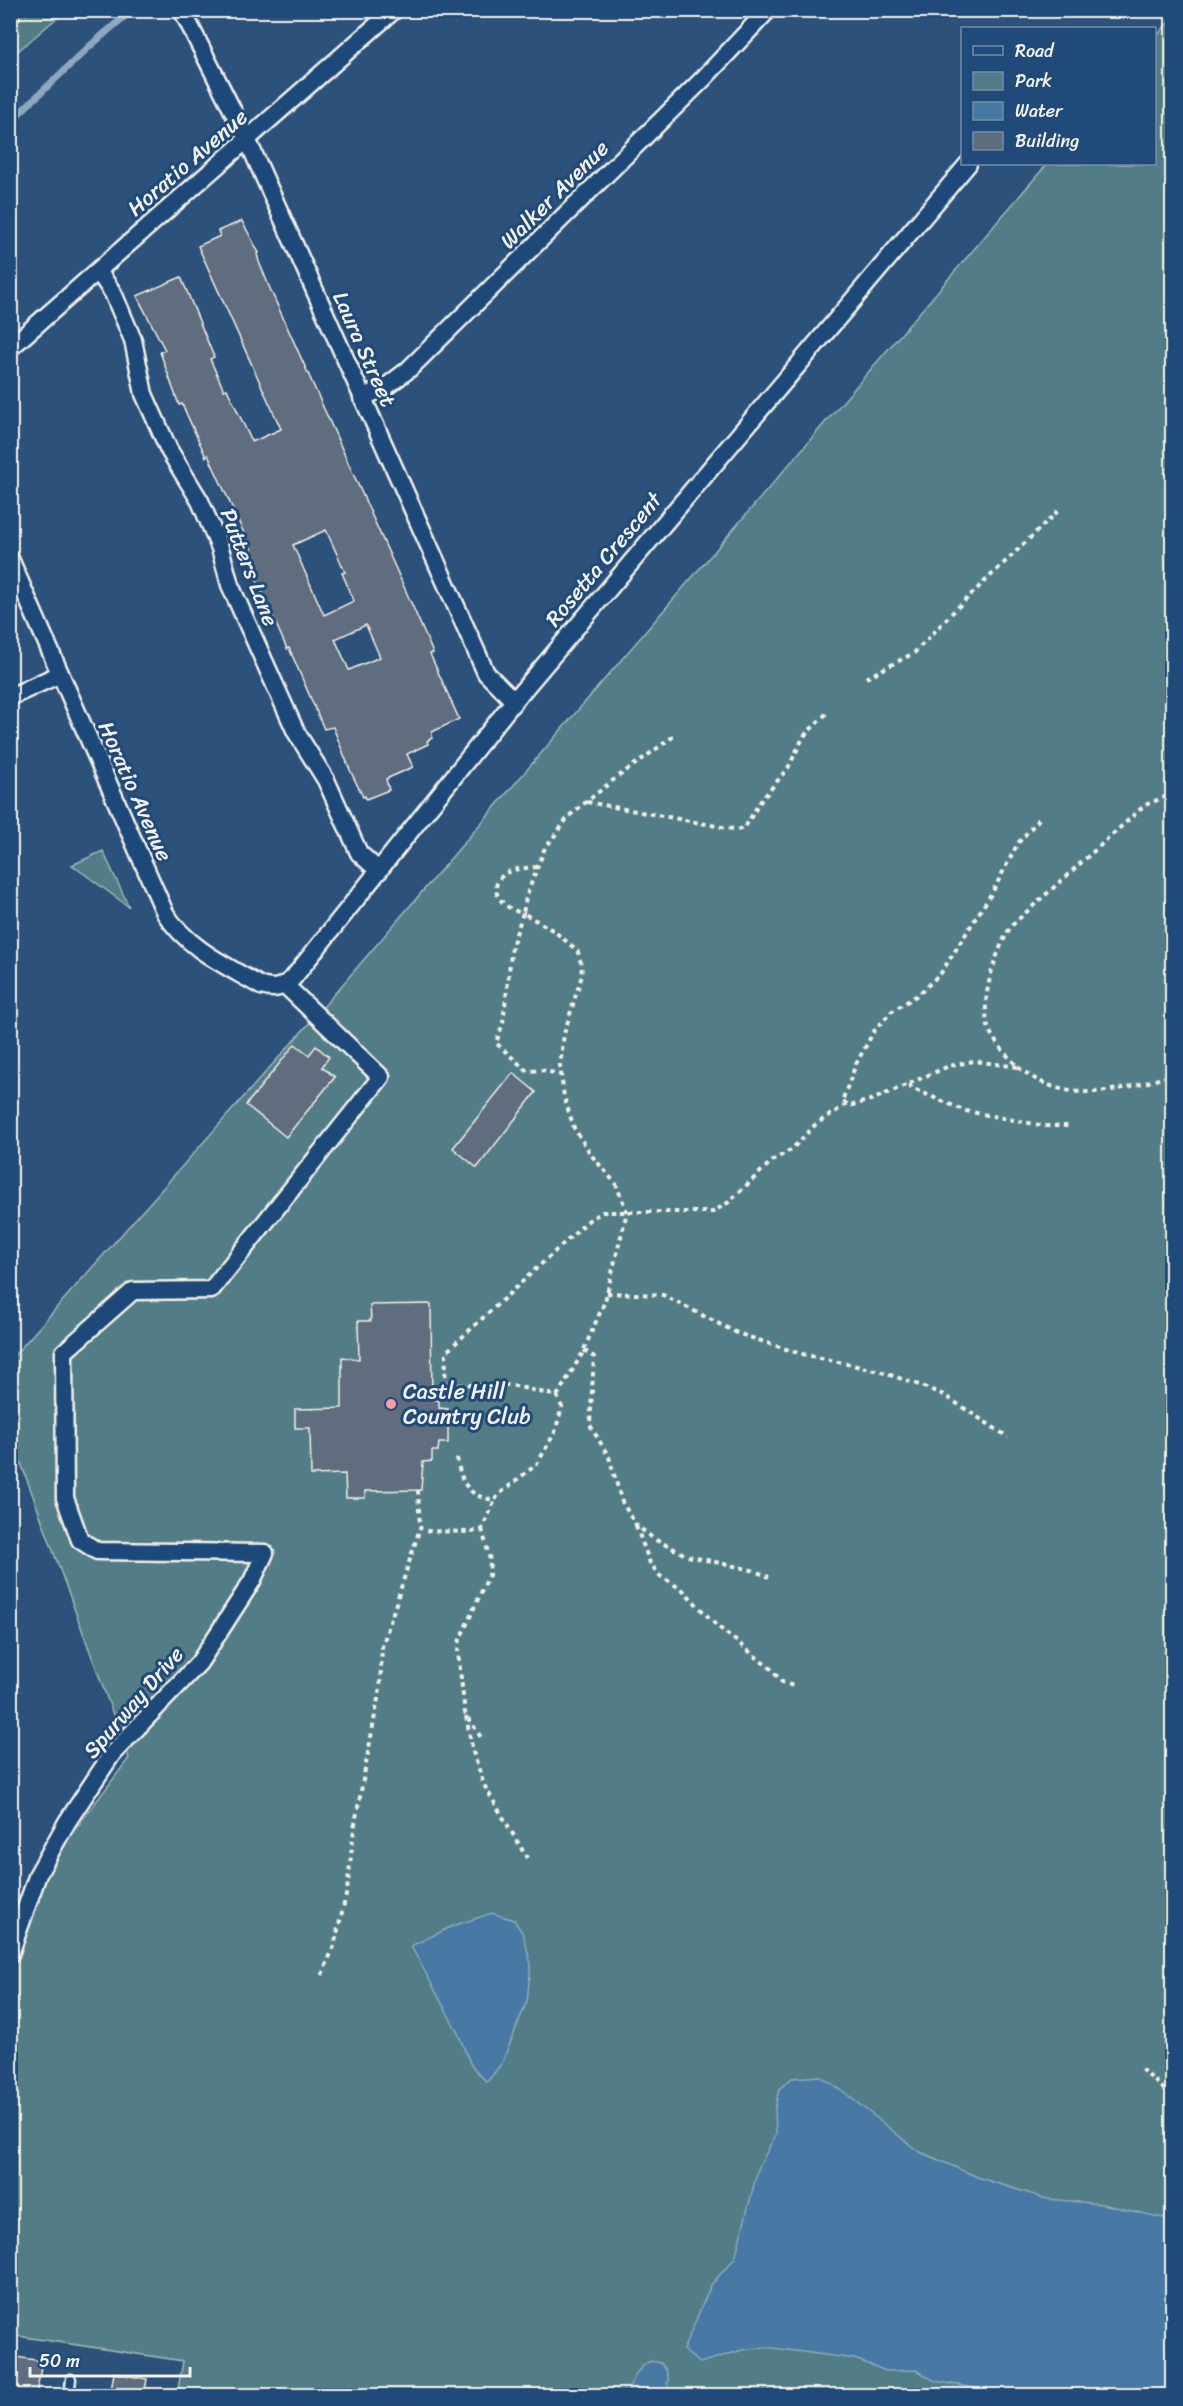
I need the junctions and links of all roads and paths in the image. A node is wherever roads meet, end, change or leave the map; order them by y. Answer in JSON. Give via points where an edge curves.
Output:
{"nodes":[{"id":1,"x":29,"y":10,"type":"edge"},
{"id":2,"x":394,"y":10,"type":"edge"},
{"id":3,"x":768,"y":10,"type":"edge"},
{"id":4,"x":185,"y":16,"type":"edge"},
{"id":5,"x":10,"y":25,"type":"edge"},
{"id":6,"x":247,"y":139,"type":"junction"},
{"id":7,"x":968,"y":165,"type":"edge"},
{"id":8,"x":98,"y":271,"type":"junction"},
{"id":9,"x":10,"y":348,"type":"edge"},
{"id":10,"x":362,"y":398,"type":"junction"},
{"id":11,"x":1058,"y":512,"type":"dead end"},
{"id":12,"x":10,"y":560,"type":"edge"},
{"id":13,"x":60,"y":674,"type":"junction"},
{"id":14,"x":866,"y":678,"type":"dead end"},
{"id":15,"x":10,"y":697,"type":"edge"},
{"id":16,"x":514,"y":700,"type":"junction"},
{"id":17,"x":827,"y":713,"type":"dead end"},
{"id":18,"x":674,"y":736,"type":"dead end"},
{"id":19,"x":1173,"y":794,"type":"edge"},
{"id":20,"x":586,"y":802,"type":"junction"},
{"id":21,"x":1039,"y":819,"type":"dead end"},
{"id":22,"x":538,"y":867,"type":"junction"},
{"id":23,"x":379,"y":871,"type":"junction"},
{"id":24,"x":523,"y":913,"type":"junction"},
{"id":25,"x":282,"y":986,"type":"junction"},
{"id":26,"x":1018,"y":1068,"type":"junction"},
{"id":27,"x":561,"y":1075,"type":"junction"},
{"id":28,"x":1173,"y":1075,"type":"edge"},
{"id":29,"x":910,"y":1084,"type":"junction"},
{"id":30,"x":847,"y":1104,"type":"junction"},
{"id":31,"x":1068,"y":1126,"type":"dead end"},
{"id":32,"x":627,"y":1212,"type":"junction"},
{"id":33,"x":608,"y":1293,"type":"junction"},
{"id":34,"x":584,"y":1350,"type":"junction"},
{"id":35,"x":557,"y":1396,"type":"junction"},
{"id":36,"x":1008,"y":1437,"type":"dead end"},
{"id":37,"x":457,"y":1458,"type":"dead end"},
{"id":38,"x":418,"y":1490,"type":"dead end"},
{"id":39,"x":495,"y":1500,"type":"junction"},
{"id":40,"x":636,"y":1525,"type":"junction"},
{"id":41,"x":420,"y":1528,"type":"junction"},
{"id":42,"x":482,"y":1529,"type":"junction"},
{"id":43,"x":769,"y":1577,"type":"dead end"},
{"id":44,"x":793,"y":1686,"type":"dead end"},
{"id":45,"x":465,"y":1713,"type":"junction"},
{"id":46,"x":482,"y":1739,"type":"dead end"},
{"id":47,"x":527,"y":1858,"type":"dead end"},
{"id":48,"x":10,"y":1954,"type":"edge"},
{"id":49,"x":322,"y":1975,"type":"dead end"},
{"id":50,"x":1141,"y":2069,"type":"dead end"},
{"id":51,"x":1173,"y":2096,"type":"edge"},
{"id":52,"x":71,"y":2379,"type":"dead end"},
{"id":53,"x":69,"y":2396,"type":"edge"}],
"edges":[{"from":1,"to":5,"type":"path"},
{"from":2,"to":6,"type":"street","name":"Horatio Avenue"},
{"from":3,"to":10,"type":"street","name":"Walker Avenue","via":[[408,370]]},
{"from":4,"to":6,"type":"street","name":"Laura Street"},
{"from":6,"to":8,"type":"street","name":"Horatio Avenue"},
{"from":6,"to":10,"type":"street","name":"Laura Street"},
{"from":7,"to":16,"type":"street","name":"Rosetta Crescent"},
{"from":8,"to":9,"type":"street","name":"Horatio Avenue"},
{"from":8,"to":23,"type":"street","name":"Putters Lane","via":[[113,293],[133,340],[144,394],[169,450],[200,501],[220,548],[230,585],[296,732],[326,780],[359,853]]},
{"from":10,"to":16,"type":"street","name":"Laura Street","via":[[486,673]]},
{"from":11,"to":14,"type":"path","via":[[914,653]]},
{"from":12,"to":13,"type":"street","name":"Horatio Avenue"},
{"from":13,"to":15,"type":"street"},
{"from":13,"to":25,"type":"street","name":"Horatio Avenue","via":[[174,928],[200,950],[250,980],[271,989]]},
{"from":16,"to":23,"type":"street","name":"Rosetta Crescent"},
{"from":17,"to":20,"type":"path","via":[[804,736],[788,768],[745,827],[738,830]]},
{"from":18,"to":20,"type":"path"},
{"from":19,"to":26,"type":"path","via":[[1145,805],[1011,926],[1000,944],[986,1005],[988,1027]]},
{"from":20,"to":22,"type":"path","via":[[569,816],[544,850]]},
{"from":21,"to":30,"type":"path","via":[[1018,843],[941,973],[874,1030],[842,1101]]},
{"from":22,"to":24,"type":"path"},
{"from":22,"to":24,"type":"path","via":[[514,870],[501,876],[497,885],[498,896],[506,907]]},
{"from":23,"to":25,"type":"street","name":"Rosetta Crescent"},
{"from":24,"to":27,"type":"path","via":[[573,947],[581,963],[582,975],[564,1034]]},
{"from":24,"to":27,"type":"path","via":[[512,946],[503,1023],[496,1043],[527,1071]]},
{"from":25,"to":48,"type":"street","name":"Spurway Drive","via":[[381,1077],[211,1290],[133,1291],[64,1352],[66,1498],[80,1540],[97,1551],[265,1553],[252,1581],[199,1663],[112,1754],[67,1822],[38,1874]]},
{"from":26,"to":28,"type":"path","via":[[1051,1088],[1094,1093]]},
{"from":26,"to":29,"type":"path","via":[[974,1061],[949,1066]]},
{"from":27,"to":32,"type":"path","via":[[574,1128],[616,1184]]},
{"from":29,"to":30,"type":"path","via":[[874,1099]]},
{"from":29,"to":31,"type":"path","via":[[911,1088],[966,1111]]},
{"from":30,"to":32,"type":"path","via":[[816,1124],[792,1149],[712,1212]]},
{"from":32,"to":33,"type":"path"},
{"from":32,"to":35,"type":"path","via":[[602,1212],[589,1220],[446,1352],[445,1385],[511,1385]]},
{"from":33,"to":34,"type":"path"},
{"from":33,"to":36,"type":"path","via":[[663,1295],[737,1333],[919,1385],[944,1395]]},
{"from":34,"to":35,"type":"path"},
{"from":34,"to":40,"type":"path","via":[[594,1357],[590,1425],[609,1457],[622,1502]]},
{"from":35,"to":39,"type":"path","via":[[562,1407],[555,1432],[537,1464]]},
{"from":37,"to":39,"type":"path","via":[[460,1477],[471,1493]]},
{"from":38,"to":41,"type":"path"},
{"from":39,"to":42,"type":"path"},
{"from":40,"to":43,"type":"path","via":[[688,1556]]},
{"from":40,"to":44,"type":"path","via":[[650,1563],[660,1576],[688,1595],[782,1682]]},
{"from":41,"to":42,"type":"path","via":[[471,1532]]},
{"from":41,"to":49,"type":"path","via":[[382,1647],[380,1688],[347,1891],[334,1946]]},
{"from":42,"to":45,"type":"path","via":[[490,1560],[489,1575],[458,1652]]},
{"from":45,"to":46,"type":"path"},
{"from":45,"to":47,"type":"path","via":[[484,1785]]},
{"from":50,"to":51,"type":"path"},
{"from":52,"to":53,"type":"lane"}]}
